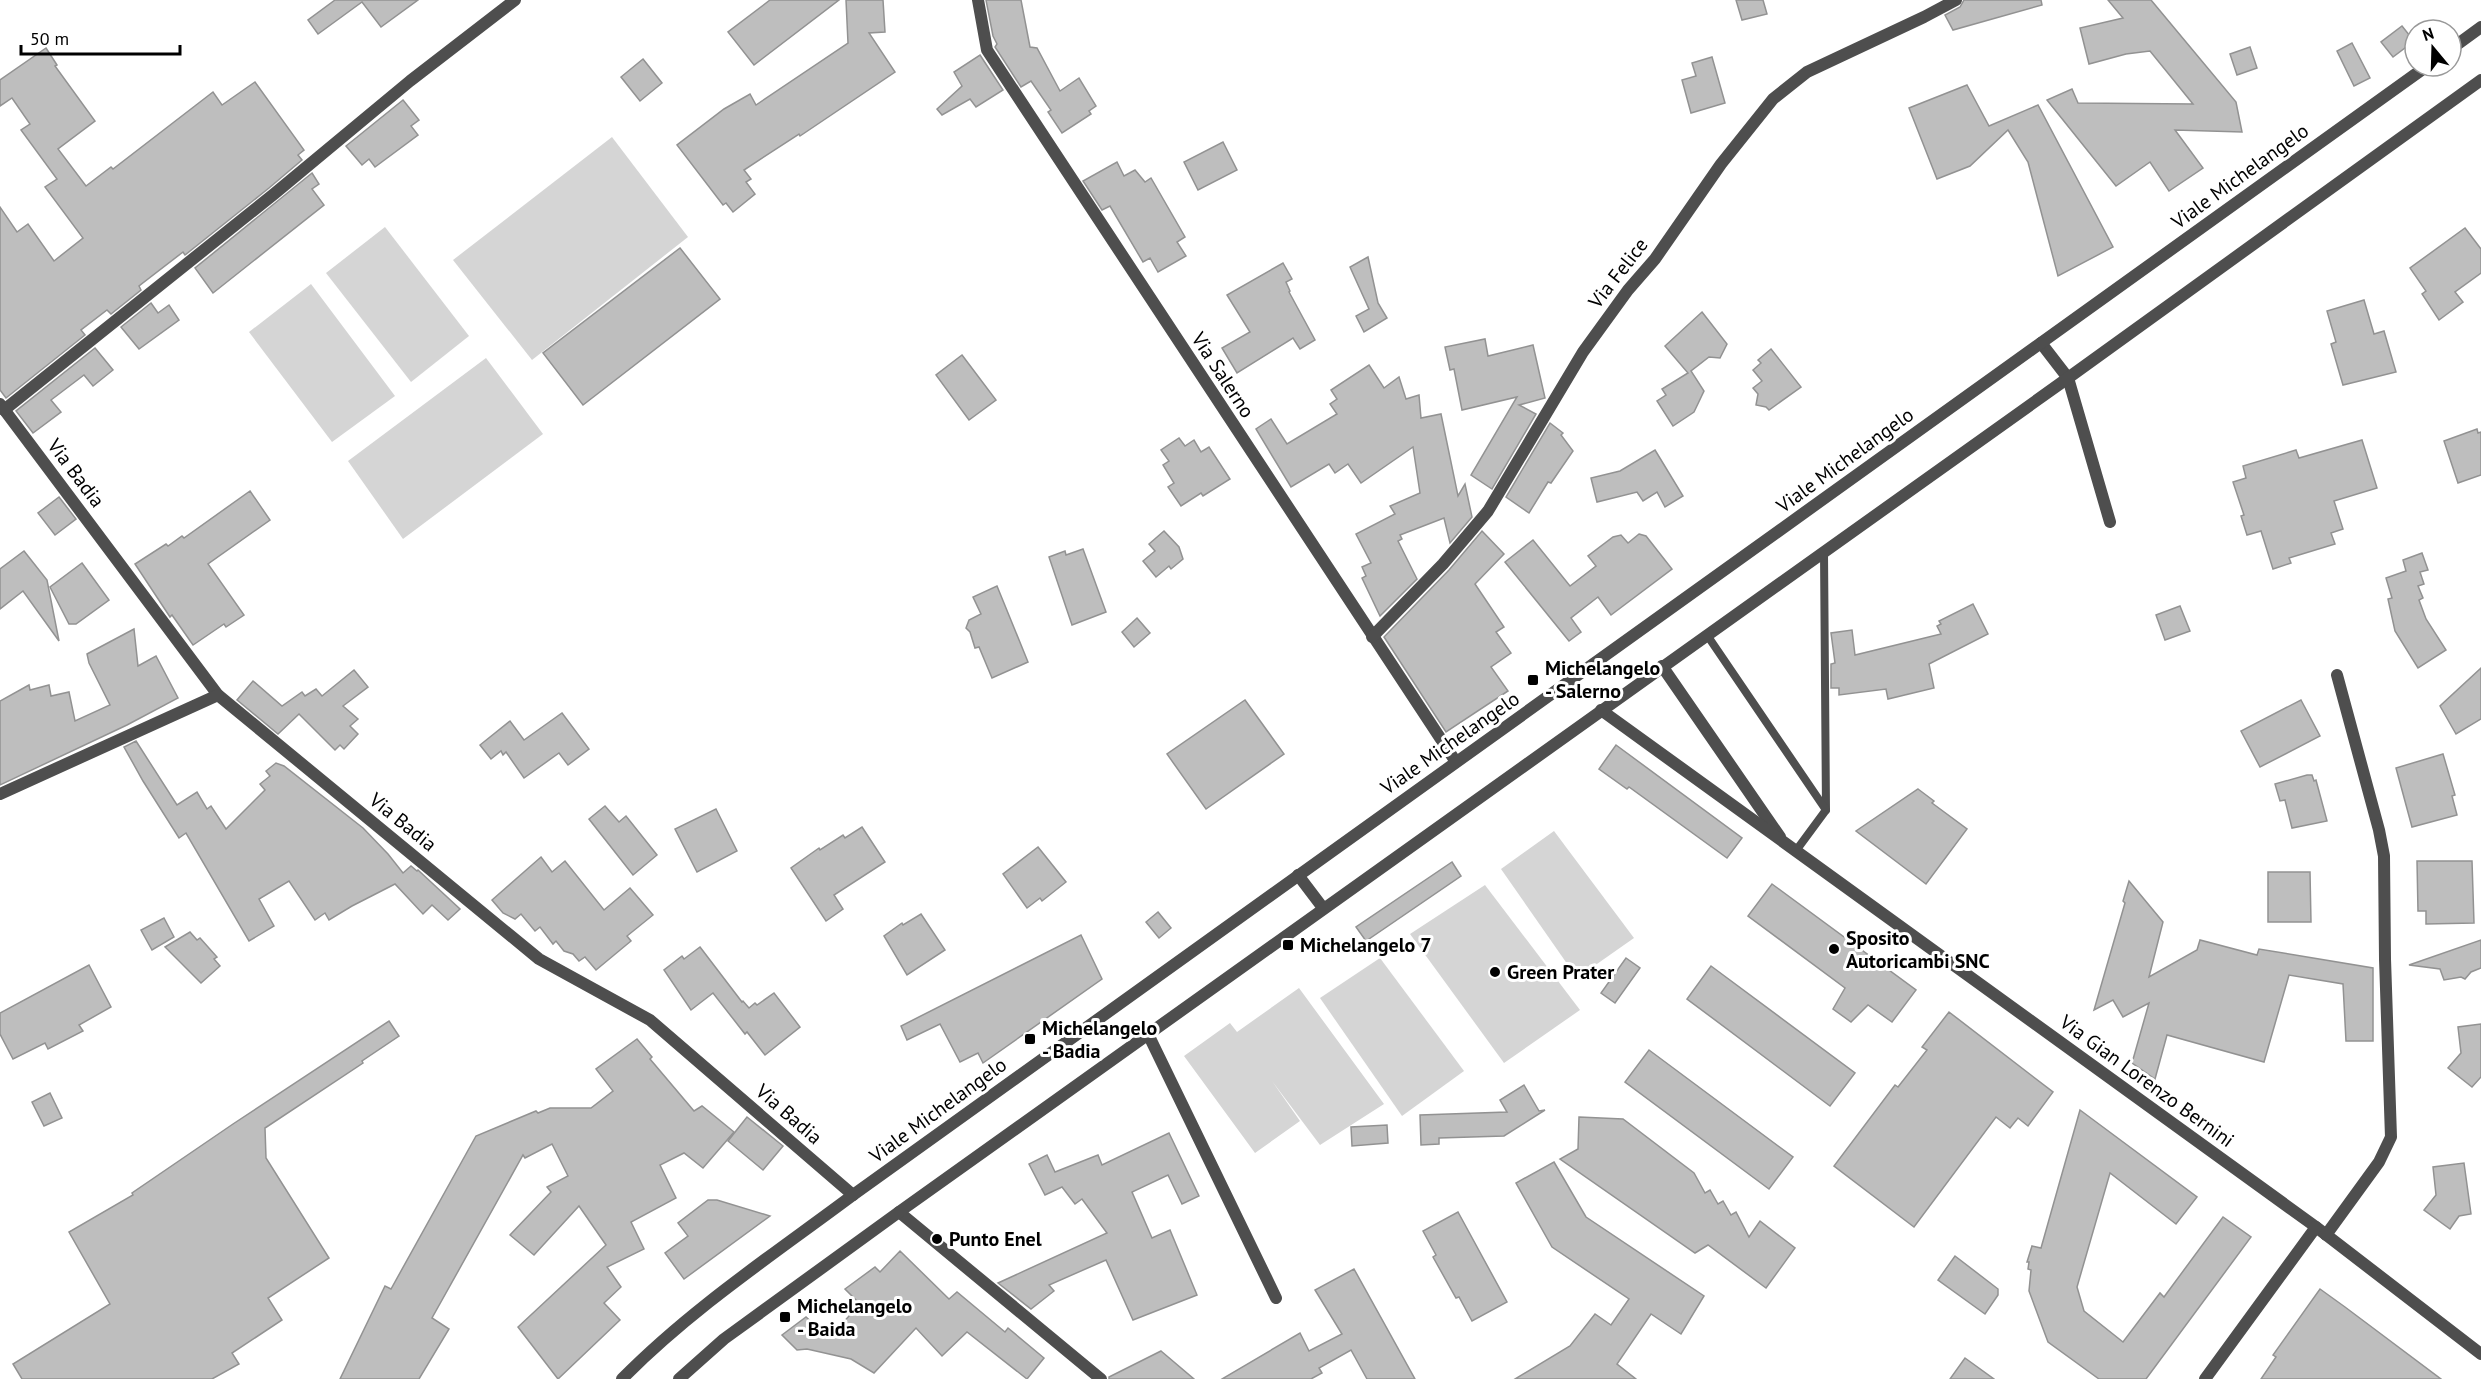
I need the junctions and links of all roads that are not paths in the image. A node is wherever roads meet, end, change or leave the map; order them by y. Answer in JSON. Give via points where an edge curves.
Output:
{"nodes":[{"id":1,"x":515,"y":0,"type":"edge"},
{"id":2,"x":978,"y":0,"type":"edge"},
{"id":3,"x":1956,"y":0,"type":"edge"},
{"id":4,"x":2481,"y":27,"type":"edge"},
{"id":5,"x":2463,"y":40,"type":"edge"},
{"id":6,"x":2410,"y":78,"type":"edge"},
{"id":7,"x":2481,"y":80,"type":"edge"},
{"id":8,"x":2041,"y":343,"type":"junction"},
{"id":9,"x":2068,"y":378,"type":"junction"},
{"id":10,"x":2,"y":407,"type":"edge"},
{"id":11,"x":2110,"y":522,"type":"dead end"},
{"id":12,"x":1824,"y":552,"type":"junction"},
{"id":13,"x":1707,"y":635,"type":"junction"},
{"id":14,"x":1372,"y":638,"type":"junction"},
{"id":15,"x":1662,"y":666,"type":"junction"},
{"id":16,"x":2337,"y":675,"type":"dead end"},
{"id":17,"x":218,"y":695,"type":"junction"},
{"id":18,"x":1601,"y":710,"type":"junction"},
{"id":19,"x":1456,"y":762,"type":"junction"},
{"id":20,"x":0,"y":794,"type":"edge"},
{"id":21,"x":1826,"y":810,"type":"junction"},
{"id":22,"x":1790,"y":849,"type":"junction"},
{"id":23,"x":1298,"y":875,"type":"junction"},
{"id":24,"x":1323,"y":908,"type":"junction"},
{"id":25,"x":1148,"y":1034,"type":"junction"},
{"id":26,"x":853,"y":1195,"type":"junction"},
{"id":27,"x":898,"y":1212,"type":"junction"},
{"id":28,"x":2316,"y":1227,"type":"junction"},
{"id":29,"x":2326,"y":1235,"type":"junction"},
{"id":30,"x":1276,"y":1298,"type":"dead end"},
{"id":31,"x":2481,"y":1354,"type":"edge"},
{"id":32,"x":622,"y":1379,"type":"edge"},
{"id":33,"x":679,"y":1379,"type":"edge"},
{"id":34,"x":1101,"y":1379,"type":"edge"},
{"id":35,"x":2205,"y":1379,"type":"edge"}],
"edges":[{"from":1,"to":10,"type":"street"},
{"from":2,"to":14,"type":"street","name":"Via Salerno","via":[[987,50]]},
{"from":3,"to":14,"type":"street","name":"Via Felice","via":[[1807,72],[1773,99],[1720,164],[1655,259],[1583,352],[1488,511]]},
{"from":4,"to":5,"type":"street"},
{"from":6,"to":8,"type":"street","name":"Viale Michelangelo"},
{"from":7,"to":9,"type":"street"},
{"from":8,"to":9,"type":"street"},
{"from":8,"to":19,"type":"street","name":"Viale Michelangelo"},
{"from":9,"to":11,"type":"street"},
{"from":9,"to":12,"type":"street"},
{"from":10,"to":17,"type":"street","name":"Via Badia"},
{"from":12,"to":13,"type":"street"},
{"from":12,"to":21,"type":"lane"},
{"from":13,"to":15,"type":"street"},
{"from":13,"to":21,"type":"lane"},
{"from":14,"to":19,"type":"street","name":"Via Salerno"},
{"from":15,"to":18,"type":"street"},
{"from":15,"to":22,"type":"street","name":"Via Gian Lorenzo Bernini"},
{"from":16,"to":29,"type":"street","via":[[2384,856],[2391,1137],[2379,1162]]},
{"from":17,"to":20,"type":"street"},
{"from":17,"to":26,"type":"street","name":"Via Badia","via":[[538,959],[650,1020]]},
{"from":18,"to":22,"type":"street","name":"Via Gian Lorenzo Bernini"},
{"from":18,"to":24,"type":"street"},
{"from":19,"to":23,"type":"street","name":"Viale Michelangelo"},
{"from":21,"to":22,"type":"lane"},
{"from":22,"to":28,"type":"street","name":"Via Gian Lorenzo Bernini"},
{"from":23,"to":24,"type":"street"},
{"from":23,"to":26,"type":"street","name":"Viale Michelangelo"},
{"from":24,"to":25,"type":"street"},
{"from":25,"to":27,"type":"street"},
{"from":25,"to":30,"type":"street"},
{"from":26,"to":32,"type":"street","name":"Viale Michelangelo","via":[[696,1312]]},
{"from":27,"to":33,"type":"street","via":[[724,1339]]},
{"from":27,"to":34,"type":"street"},
{"from":28,"to":29,"type":"street","name":"Via Gian Lorenzo Bernini"},
{"from":28,"to":35,"type":"street"},
{"from":29,"to":31,"type":"street","name":"Via Gian Lorenzo Bernini"}]}
